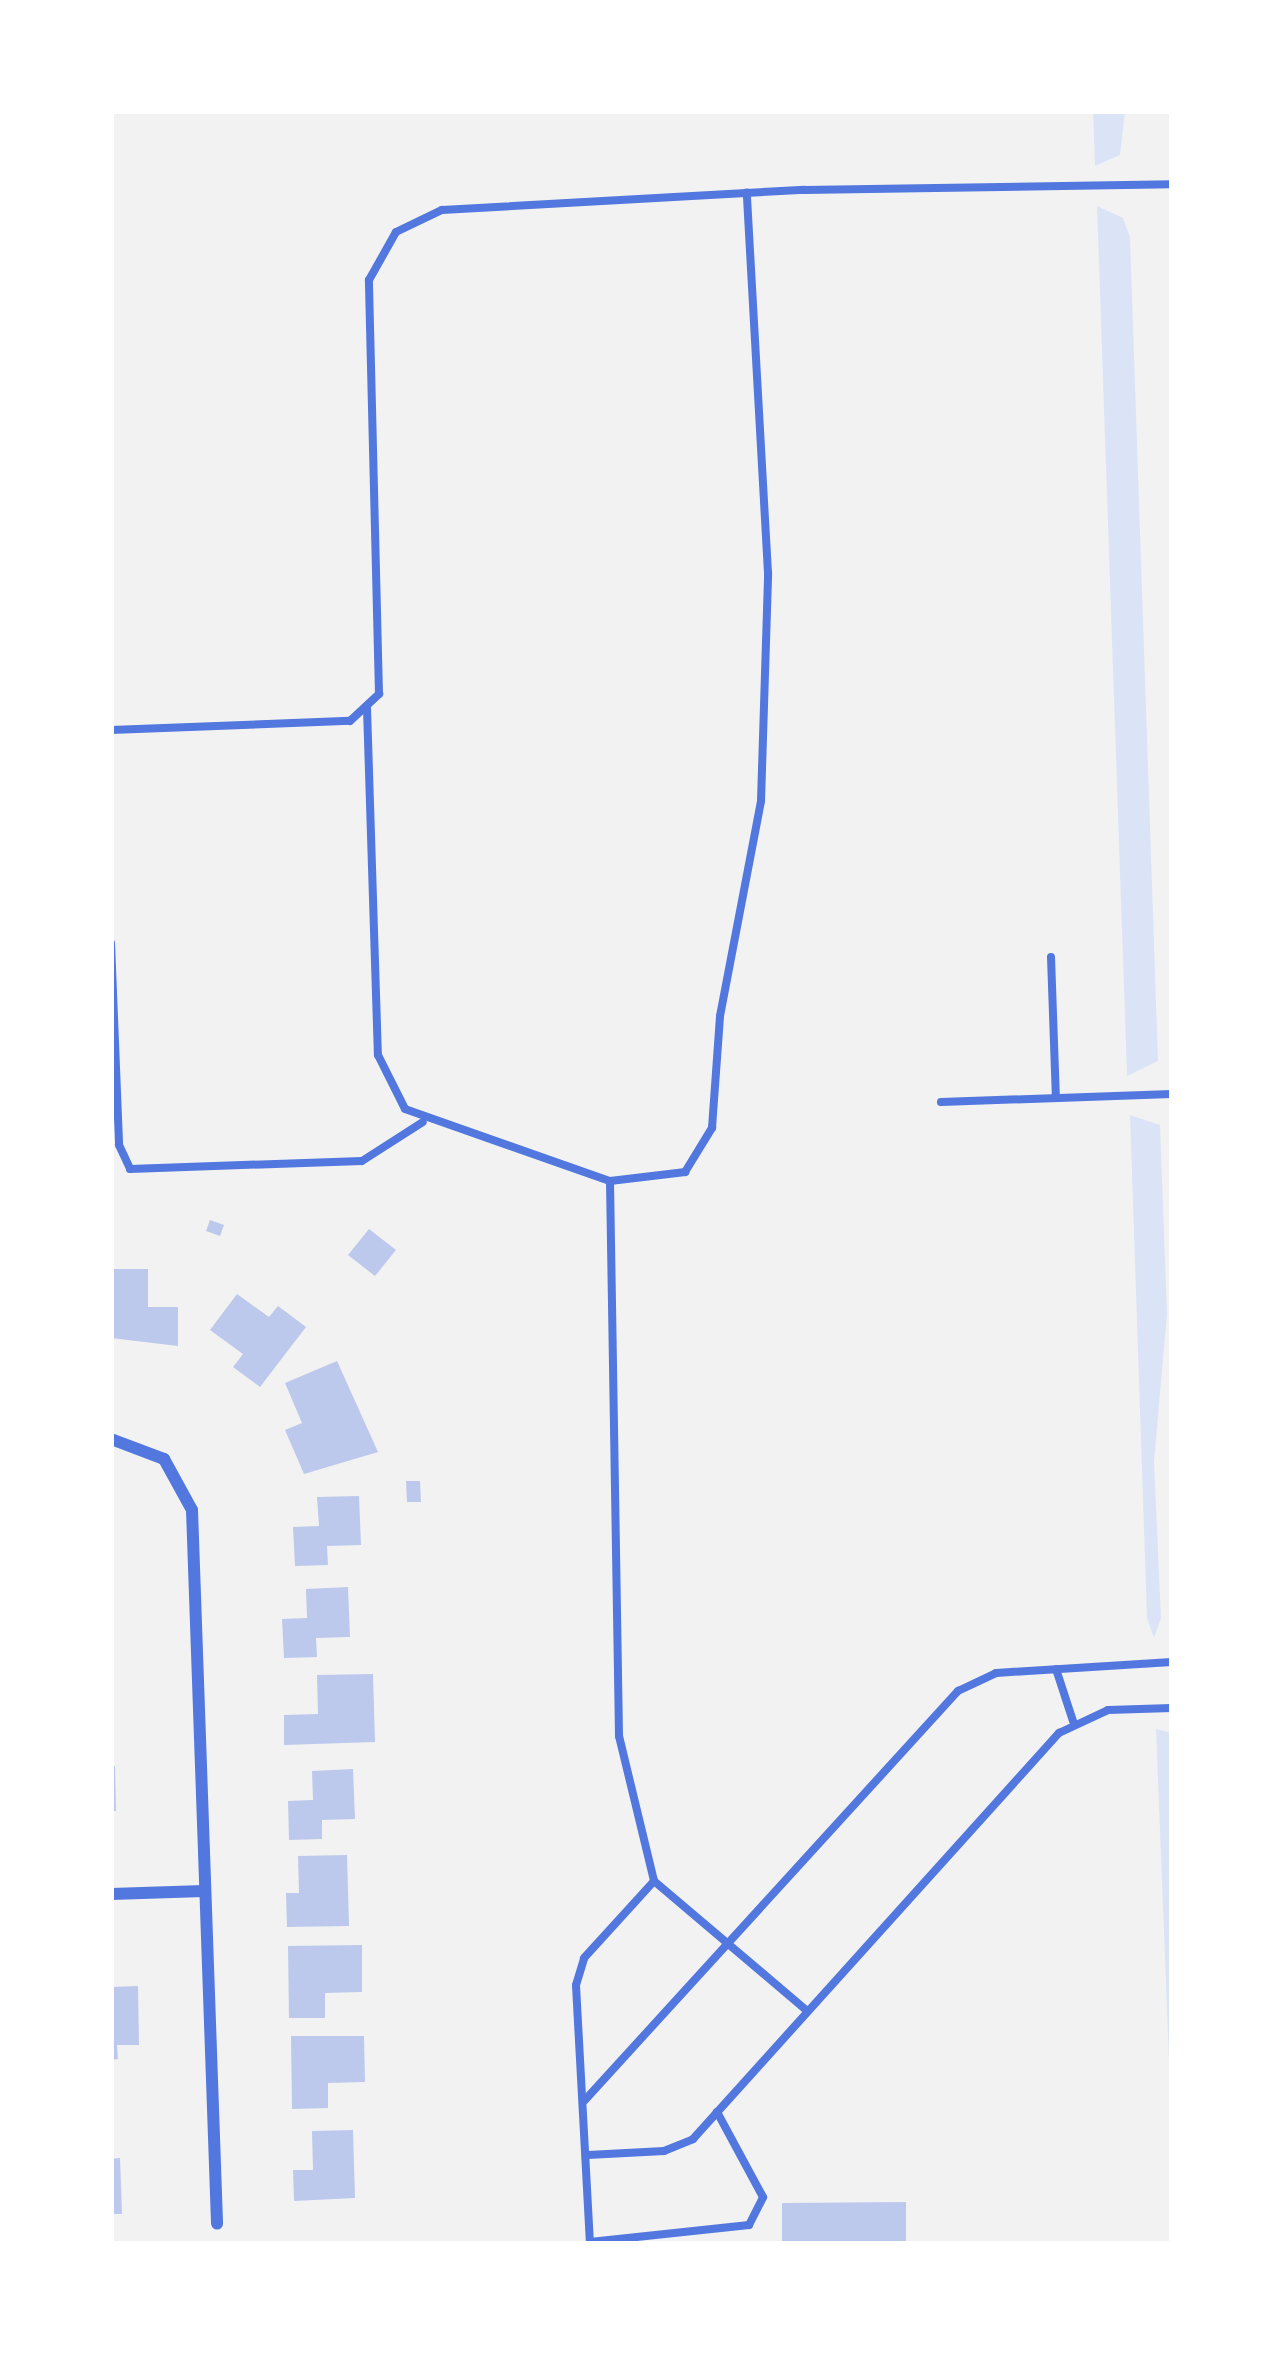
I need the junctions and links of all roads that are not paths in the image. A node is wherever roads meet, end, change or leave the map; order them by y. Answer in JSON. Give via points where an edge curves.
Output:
{"nodes":[{"id":1,"x":1172,"y":184,"type":"edge"},
{"id":2,"x":747,"y":193,"type":"junction"},
{"id":3,"x":367,"y":706,"type":"junction"},
{"id":4,"x":111,"y":730,"type":"edge"},
{"id":5,"x":111,"y":943,"type":"edge"},
{"id":6,"x":1051,"y":957,"type":"dead end"},
{"id":7,"x":1172,"y":1094,"type":"edge"},
{"id":8,"x":1056,"y":1098,"type":"junction"},
{"id":9,"x":941,"y":1102,"type":"dead end"},
{"id":10,"x":423,"y":1121,"type":"junction"},
{"id":11,"x":610,"y":1181,"type":"junction"},
{"id":12,"x":111,"y":1438,"type":"edge"},
{"id":13,"x":1172,"y":1662,"type":"edge"},
{"id":14,"x":1056,"y":1669,"type":"junction"},
{"id":15,"x":1172,"y":1708,"type":"edge"},
{"id":16,"x":1073,"y":1721,"type":"junction"},
{"id":17,"x":654,"y":1881,"type":"junction"},
{"id":18,"x":204,"y":1891,"type":"junction"},
{"id":19,"x":111,"y":1894,"type":"edge"},
{"id":20,"x":727,"y":1946,"type":"junction"},
{"id":21,"x":806,"y":2010,"type":"junction"},
{"id":22,"x":585,"y":2100,"type":"junction"},
{"id":23,"x":717,"y":2112,"type":"junction"},
{"id":24,"x":588,"y":2155,"type":"junction"},
{"id":25,"x":217,"y":2224,"type":"dead end"},
{"id":26,"x":590,"y":2243,"type":"edge"}],
"edges":[{"from":1,"to":2,"type":"lane"},
{"from":2,"to":3,"type":"lane","via":[[442,210],[396,232],[369,280],[379,694]]},
{"from":2,"to":11,"type":"lane","via":[[768,573],[761,801],[720,1016],[712,1128],[685,1172]]},
{"from":3,"to":4,"type":"lane","via":[[350,722]]},
{"from":3,"to":10,"type":"lane","via":[[378,1054],[405,1109]]},
{"from":5,"to":10,"type":"lane","via":[[119,1145],[130,1168],[362,1161]]},
{"from":6,"to":8,"type":"lane"},
{"from":7,"to":8,"type":"lane"},
{"from":8,"to":9,"type":"lane"},
{"from":10,"to":11,"type":"lane"},
{"from":11,"to":17,"type":"lane","via":[[619,1736]]},
{"from":12,"to":18,"type":"street","via":[[164,1459],[192,1510]]},
{"from":13,"to":14,"type":"lane"},
{"from":14,"to":16,"type":"lane"},
{"from":14,"to":20,"type":"lane","via":[[996,1673],[958,1691]]},
{"from":15,"to":16,"type":"lane","via":[[1108,1710]]},
{"from":16,"to":21,"type":"lane"},
{"from":17,"to":20,"type":"lane"},
{"from":17,"to":22,"type":"lane","via":[[584,1958],[576,1985]]},
{"from":18,"to":19,"type":"street"},
{"from":18,"to":25,"type":"street"},
{"from":20,"to":21,"type":"lane"},
{"from":20,"to":22,"type":"lane"},
{"from":21,"to":23,"type":"lane"},
{"from":22,"to":24,"type":"lane"},
{"from":23,"to":24,"type":"lane","via":[[693,2139],[664,2151]]},
{"from":23,"to":26,"type":"lane","via":[[763,2197],[749,2225]]},
{"from":24,"to":26,"type":"lane"}]}
